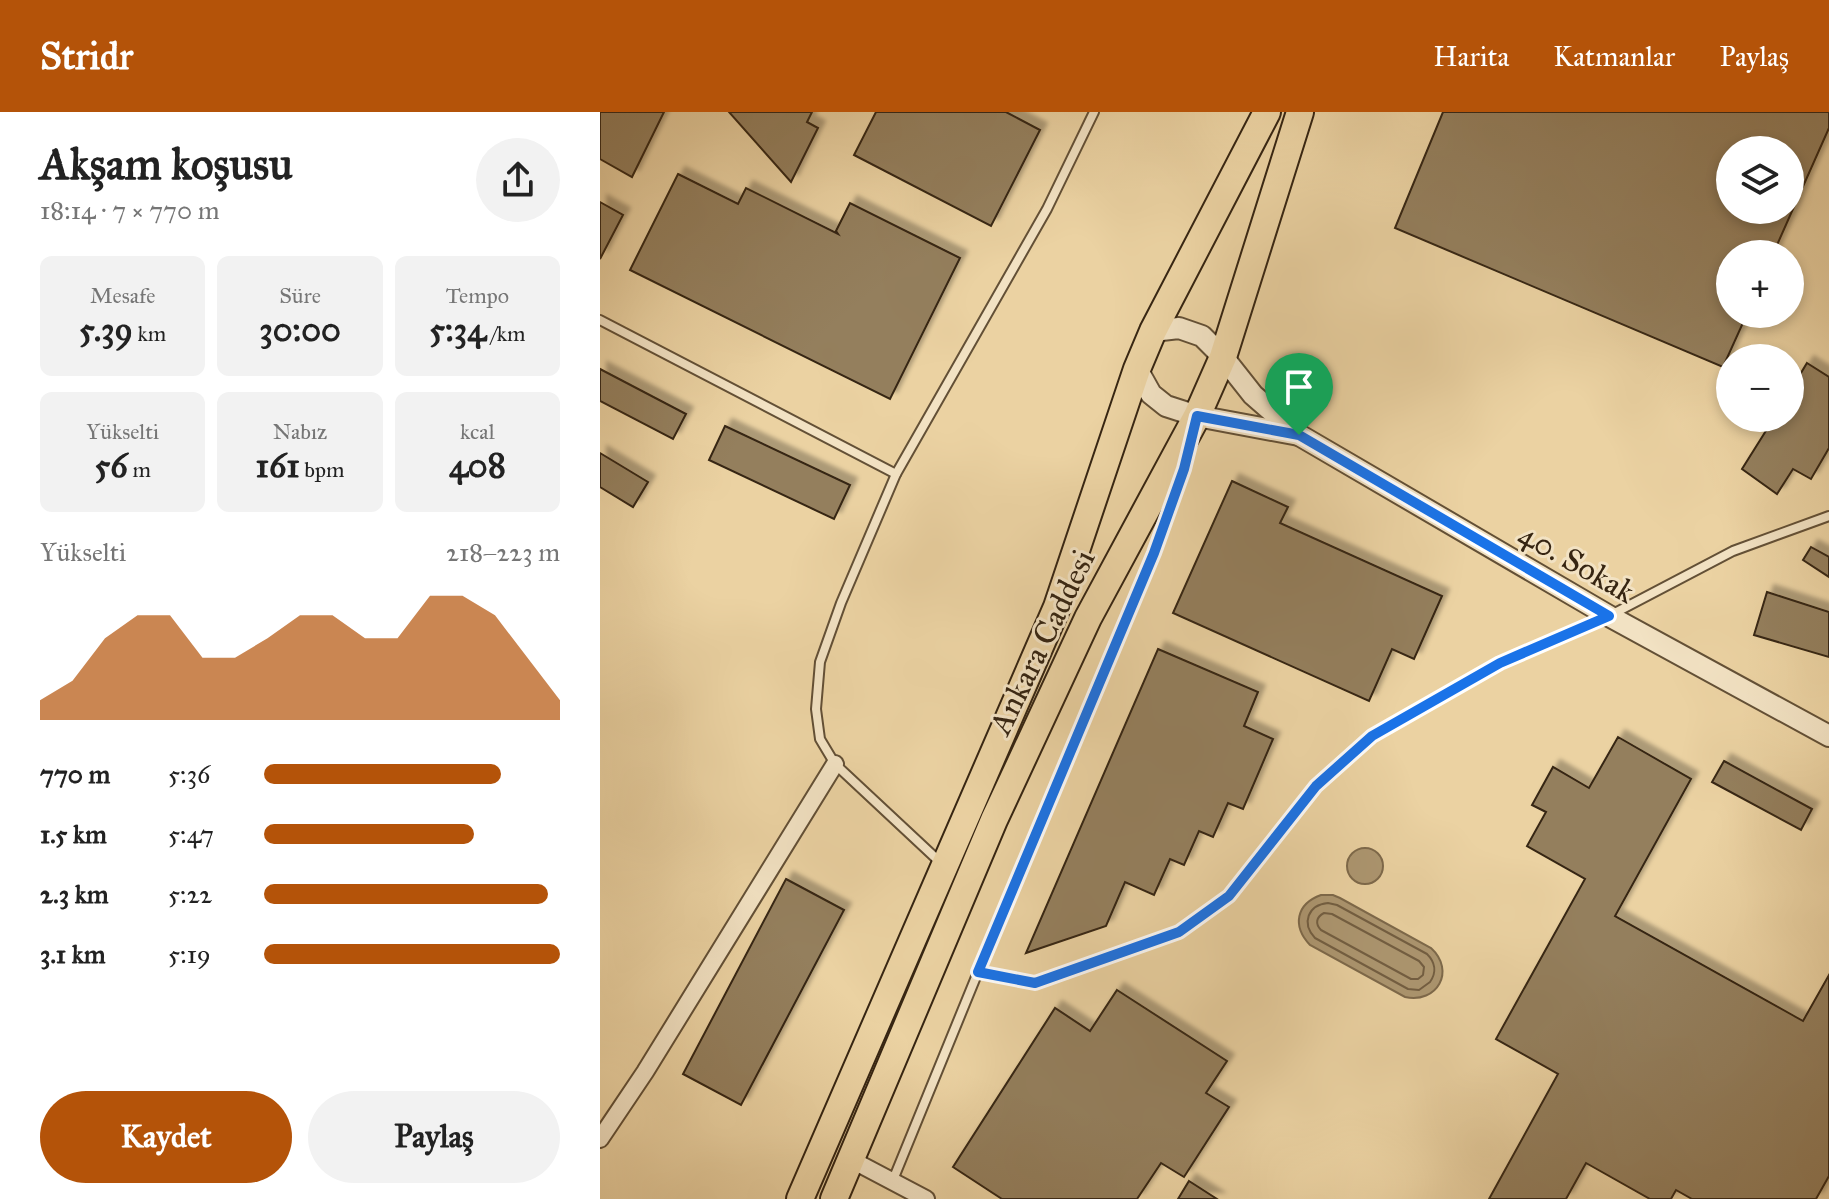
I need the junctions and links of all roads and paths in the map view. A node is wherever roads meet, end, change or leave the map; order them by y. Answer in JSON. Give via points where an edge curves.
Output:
{"nodes":[{"id":1,"x":1094,"y":112,"type":"edge"},
{"id":2,"x":1267,"y":112,"type":"edge"},
{"id":3,"x":1300,"y":112,"type":"edge"},
{"id":4,"x":600,"y":320,"type":"edge"},
{"id":5,"x":1153,"y":331,"type":"junction"},
{"id":6,"x":1223,"y":357,"type":"junction"},
{"id":7,"x":1137,"y":369,"type":"junction"},
{"id":8,"x":1197,"y":416,"type":"junction"},
{"id":9,"x":1299,"y":435,"type":"junction"},
{"id":10,"x":896,"y":474,"type":"junction"},
{"id":11,"x":1829,"y":516,"type":"edge"},
{"id":12,"x":1609,"y":616,"type":"junction"},
{"id":13,"x":1829,"y":736,"type":"edge"},
{"id":14,"x":835,"y":764,"type":"junction"},
{"id":15,"x":944,"y":866,"type":"junction"},
{"id":16,"x":978,"y":972,"type":"junction"},
{"id":17,"x":600,"y":1139,"type":"edge"},
{"id":18,"x":850,"y":1159,"type":"junction"},
{"id":19,"x":893,"y":1180,"type":"junction"},
{"id":20,"x":800,"y":1199,"type":"edge"},
{"id":21,"x":834,"y":1199,"type":"edge"},
{"id":22,"x":926,"y":1199,"type":"edge"}],
"edges":[{"from":1,"to":10,"type":"lane","via":[[1047,209]]},
{"from":2,"to":5,"type":"highway","name":"Ankara Caddesi"},
{"from":3,"to":6,"type":"highway","name":"Ankara Caddesi"},
{"from":4,"to":10,"type":"lane"},
{"from":5,"to":6,"type":"street","via":[[1179,328],[1202,336]]},
{"from":5,"to":7,"type":"highway","name":"Ankara Caddesi"},
{"from":6,"to":8,"type":"highway","name":"Ankara Caddesi"},
{"from":6,"to":9,"type":"street","via":[[1253,395]]},
{"from":7,"to":8,"type":"street","via":[[1151,394],[1166,406]]},
{"from":7,"to":15,"type":"highway","name":"Ankara Caddesi","via":[[1057,607]]},
{"from":8,"to":9,"type":"street"},
{"from":8,"to":16,"type":"lane","via":[[1154,553]]},
{"from":8,"to":18,"type":"highway","name":"Ankara Caddesi","via":[[1081,633],[994,820]]},
{"from":9,"to":12,"type":"street","name":"40. Sokak"},
{"from":10,"to":14,"type":"lane","via":[[820,662],[820,739]]},
{"from":11,"to":12,"type":"lane","via":[[1733,551]]},
{"from":12,"to":13,"type":"street","name":"40. Sokak"},
{"from":12,"to":16,"type":"lane","via":[[1500,663],[1372,736],[1316,786],[1229,896],[1179,932],[1035,983]]},
{"from":14,"to":15,"type":"lane"},
{"from":14,"to":17,"type":"street"},
{"from":15,"to":20,"type":"highway","name":"Ankara Caddesi"},
{"from":16,"to":19,"type":"lane"},
{"from":18,"to":19,"type":"street"},
{"from":18,"to":21,"type":"highway","name":"Ankara Caddesi"},
{"from":19,"to":22,"type":"street"}]}
